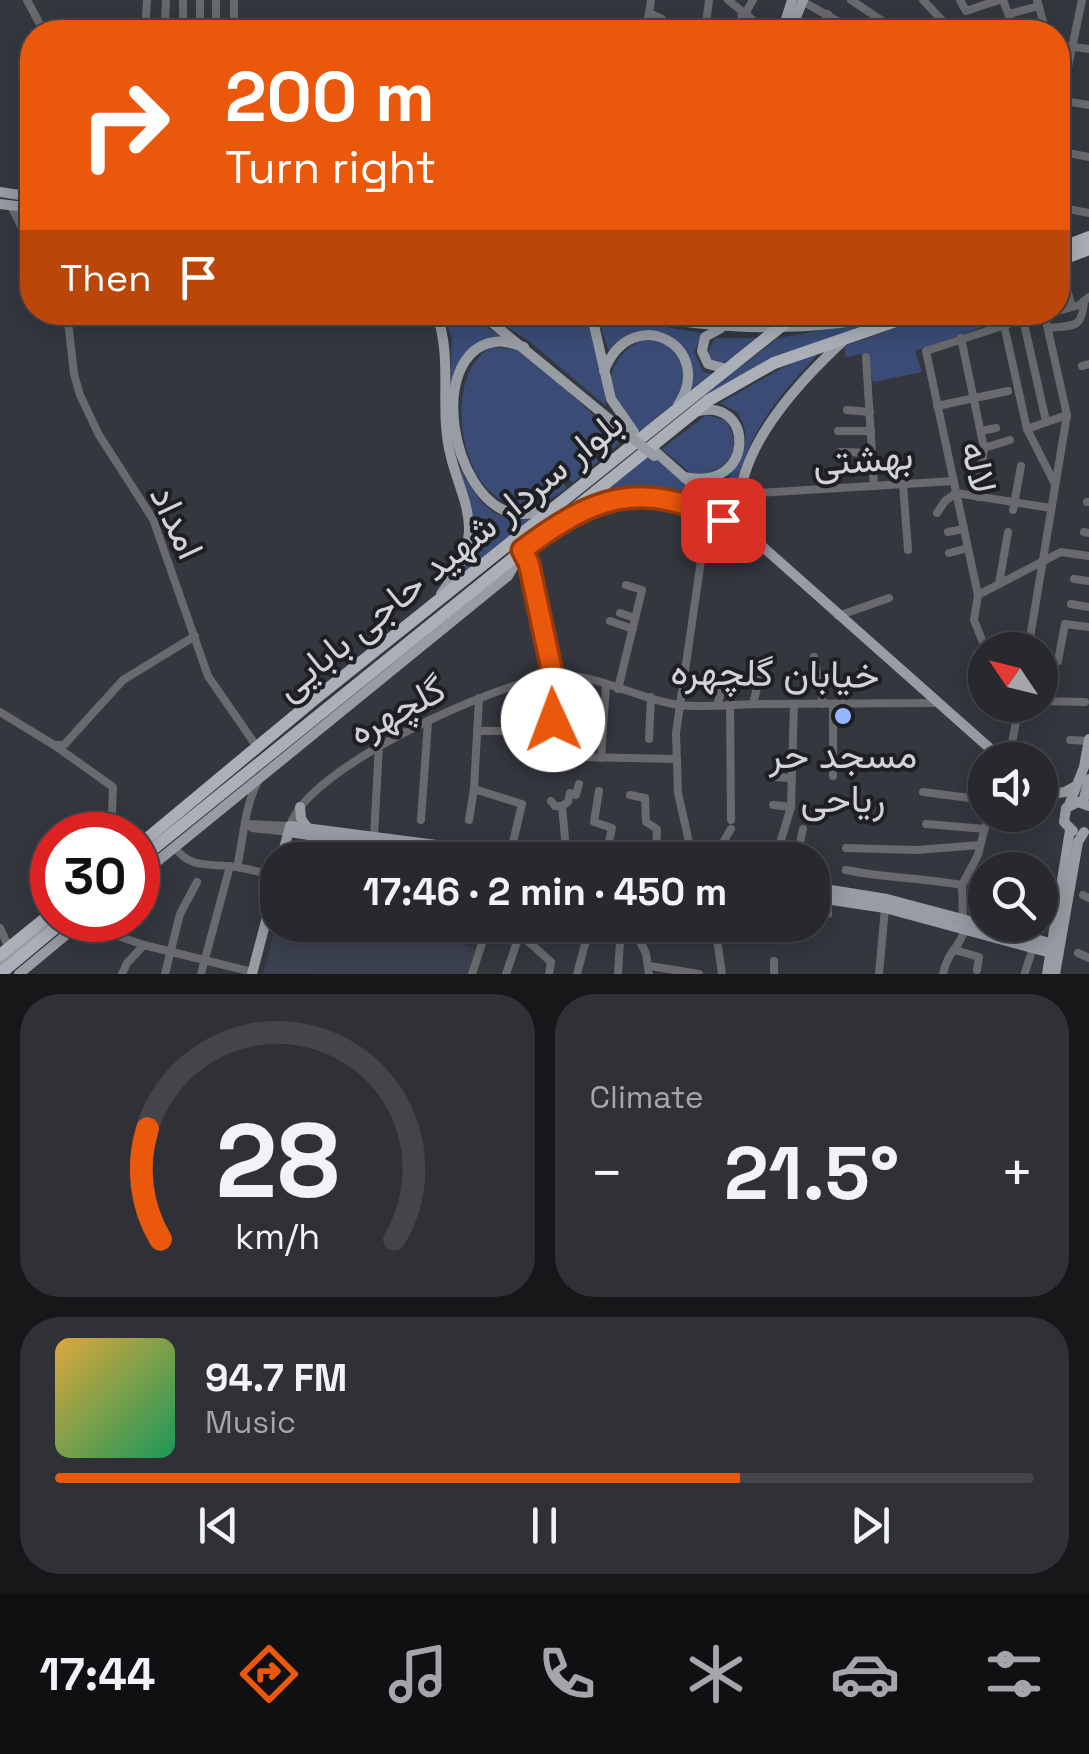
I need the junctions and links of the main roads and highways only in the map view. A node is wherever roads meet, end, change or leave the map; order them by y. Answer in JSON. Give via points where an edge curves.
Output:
{"nodes":[{"id":1,"x":440,"y":325,"type":"edge"},
{"id":2,"x":496,"y":325,"type":"edge"},
{"id":3,"x":594,"y":325,"type":"edge"},
{"id":4,"x":710,"y":325,"type":"edge"},
{"id":5,"x":783,"y":325,"type":"edge"},
{"id":6,"x":817,"y":325,"type":"edge"},
{"id":7,"x":884,"y":325,"type":"edge"},
{"id":8,"x":723,"y":327,"type":"junction"},
{"id":9,"x":846,"y":338,"type":"junction"},
{"id":10,"x":524,"y":347,"type":"junction"},
{"id":11,"x":728,"y":369,"type":"junction"},
{"id":12,"x":604,"y":371,"type":"junction"},
{"id":13,"x":694,"y":412,"type":"junction"},
{"id":14,"x":672,"y":414,"type":"junction"},
{"id":15,"x":634,"y":436,"type":"junction"},
{"id":16,"x":655,"y":454,"type":"junction"},
{"id":17,"x":683,"y":476,"type":"junction"},
{"id":18,"x":556,"y":506,"type":"junction"},
{"id":19,"x":723,"y":520,"type":"junction"},
{"id":20,"x":547,"y":530,"type":"junction"},
{"id":21,"x":743,"y":532,"type":"junction"},
{"id":22,"x":431,"y":608,"type":"junction"},
{"id":23,"x":372,"y":653,"type":"junction"},
{"id":24,"x":396,"y":660,"type":"junction"},
{"id":25,"x":380,"y":666,"type":"junction"},
{"id":26,"x":1089,"y":740,"type":"edge"},
{"id":27,"x":985,"y":742,"type":"edge"},
{"id":28,"x":1089,"y":779,"type":"edge"},
{"id":29,"x":1077,"y":786,"type":"junction"},
{"id":30,"x":1058,"y":793,"type":"edge"},
{"id":31,"x":1058,"y":804,"type":"edge"},
{"id":32,"x":1087,"y":804,"type":"edge"},
{"id":33,"x":300,"y":807,"type":"road end"},
{"id":34,"x":1067,"y":809,"type":"junction"},
{"id":35,"x":306,"y":826,"type":"junction"},
{"id":36,"x":160,"y":828,"type":"edge"},
{"id":37,"x":289,"y":829,"type":"junction"},
{"id":38,"x":1070,"y":830,"type":"junction"},
{"id":39,"x":1087,"y":830,"type":"edge"},
{"id":40,"x":172,"y":841,"type":"junction"},
{"id":41,"x":286,"y":842,"type":"edge"},
{"id":42,"x":367,"y":842,"type":"edge"},
{"id":43,"x":417,"y":842,"type":"edge"},
{"id":44,"x":160,"y":848,"type":"edge"},
{"id":45,"x":160,"y":854,"type":"edge"},
{"id":46,"x":830,"y":890,"type":"edge"},
{"id":47,"x":830,"y":899,"type":"edge"},
{"id":48,"x":964,"y":924,"type":"junction"},
{"id":49,"x":968,"y":924,"type":"edge"},
{"id":50,"x":30,"y":941,"type":"edge"},
{"id":51,"x":37,"y":942,"type":"edge"},
{"id":52,"x":47,"y":942,"type":"edge"},
{"id":53,"x":260,"y":942,"type":"edge"},
{"id":54,"x":1032,"y":942,"type":"edge"},
{"id":55,"x":1052,"y":949,"type":"junction"},
{"id":56,"x":10,"y":963,"type":"edge"},
{"id":57,"x":252,"y":973,"type":"edge"},
{"id":58,"x":0,"y":974,"type":"edge"},
{"id":59,"x":1047,"y":974,"type":"edge"},
{"id":60,"x":1055,"y":974,"type":"edge"}],
"edges":[{"from":1,"to":22,"type":"main road","via":[[447,351],[446,431],[469,530],[465,554]]},
{"from":2,"to":10,"type":"main road"},
{"from":3,"to":12,"type":"main road"},
{"from":4,"to":8,"type":"main road"},
{"from":5,"to":11,"type":"highway","name":"بلوار سردار شهید حاجی بابایی","bridge":true},
{"from":6,"to":8,"type":"main road"},
{"from":7,"to":9,"type":"highway","name":"بلوار سردار شهید حاجی بابایی"},
{"from":8,"to":11,"type":"main road","via":[[710,332],[702,351],[714,368]]},
{"from":9,"to":13,"type":"highway","name":"بلوار سردار شهید حاجی بابایی","via":[[774,364]]},
{"from":9,"to":21,"type":"main road","via":[[787,397],[764,433],[743,483]]},
{"from":10,"to":15,"type":"main road"},
{"from":10,"to":18,"type":"main road","via":[[490,342],[466,359],[453,406],[455,434],[471,478],[497,507],[528,514]]},
{"from":11,"to":14,"type":"highway","name":"بلوار سردار شهید حاجی بابایی"},
{"from":12,"to":14,"type":"main road","via":[[633,336],[668,338],[680,350],[689,380]]},
{"from":12,"to":15,"type":"main road","via":[[611,400]]},
{"from":13,"to":17,"type":"main road","via":[[726,414],[740,445],[719,476]]},
{"from":13,"to":20,"type":"highway","name":"بلوار سردار شهید حاجی بابایی"},
{"from":14,"to":18,"type":"highway","name":"بلوار سردار شهید حاجی بابایی"},
{"from":15,"to":16,"type":"main road","bridge":true},
{"from":16,"to":17,"type":"main road"},
{"from":16,"to":19,"type":"main road"},
{"from":17,"to":21,"type":"main road"},
{"from":18,"to":22,"type":"highway","name":"بلوار سردار شهید حاجی بابایی"},
{"from":19,"to":20,"type":"main road","via":[[664,496],[603,502]]},
{"from":19,"to":21,"type":"main road"},
{"from":20,"to":24,"type":"highway","name":"بلوار سردار شهید حاجی بابایی"},
{"from":21,"to":27,"type":"main road"},
{"from":22,"to":23,"type":"highway","name":"بلوار سردار شهید حاجی بابایی"},
{"from":23,"to":25,"type":"highway"},
{"from":23,"to":36,"type":"highway","name":"بلوار سردار شهید حاجی بابایی"},
{"from":24,"to":25,"type":"highway","name":"بلوار سردار شهید حاجی بابایی"},
{"from":24,"to":40,"type":"main road","via":[[259,778]]},
{"from":25,"to":40,"type":"highway","name":"بلوار سردار شهید حاجی بابایی"},
{"from":26,"to":29,"type":"main road"},
{"from":28,"to":32,"type":"main road"},
{"from":29,"to":30,"type":"main road"},
{"from":29,"to":34,"type":"main road"},
{"from":31,"to":34,"type":"main road"},
{"from":32,"to":34,"type":"main road"},
{"from":33,"to":35,"type":"main road"},
{"from":34,"to":38,"type":"main road"},
{"from":35,"to":37,"type":"main road"},
{"from":35,"to":43,"type":"main road"},
{"from":37,"to":41,"type":"main road"},
{"from":37,"to":42,"type":"main road"},
{"from":38,"to":39,"type":"main road"},
{"from":38,"to":55,"type":"main road"},
{"from":39,"to":60,"type":"main road","via":[[1078,842]]},
{"from":40,"to":44,"type":"highway","name":"بلوار سردار شهید حاجی بابایی"},
{"from":40,"to":45,"type":"main road"},
{"from":46,"to":48,"type":"main road","via":[[888,899]]},
{"from":47,"to":48,"type":"main road"},
{"from":48,"to":49,"type":"main road"},
{"from":48,"to":55,"type":"main road"},
{"from":50,"to":56,"type":"highway"},
{"from":51,"to":56,"type":"highway"},
{"from":52,"to":56,"type":"main road"},
{"from":53,"to":57,"type":"main road"},
{"from":54,"to":55,"type":"main road"},
{"from":55,"to":59,"type":"main road"},
{"from":56,"to":58,"type":"highway"}]}
